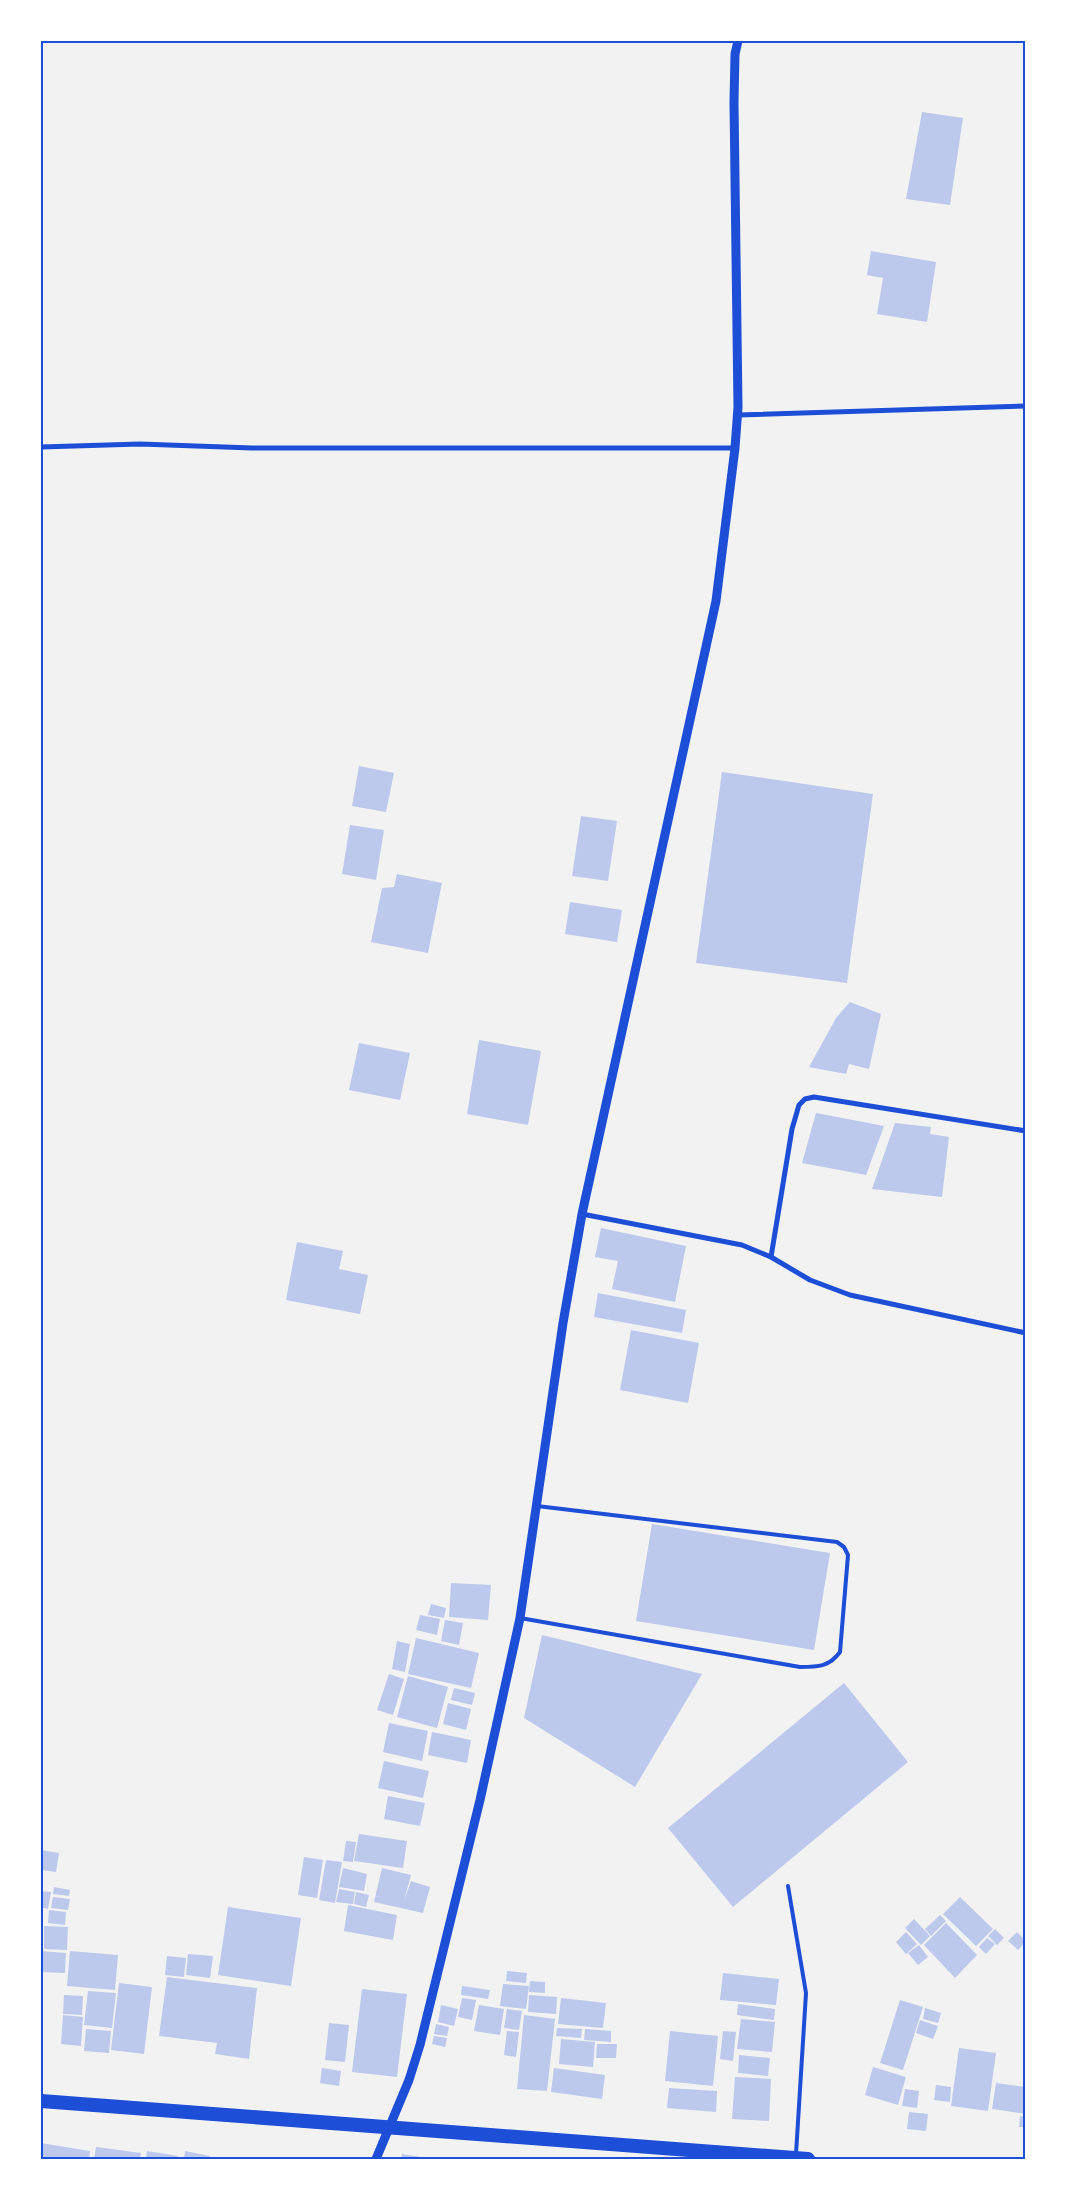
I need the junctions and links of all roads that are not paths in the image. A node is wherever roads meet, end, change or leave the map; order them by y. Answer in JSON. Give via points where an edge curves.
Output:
{"nodes":[{"id":1,"x":738,"y":41,"type":"edge"},
{"id":2,"x":1026,"y":406,"type":"edge"},
{"id":3,"x":738,"y":415,"type":"junction"},
{"id":4,"x":41,"y":447,"type":"edge"},
{"id":5,"x":735,"y":448,"type":"junction"},
{"id":6,"x":1026,"y":1130,"type":"edge"},
{"id":7,"x":582,"y":1214,"type":"junction"},
{"id":8,"x":771,"y":1258,"type":"junction"},
{"id":9,"x":1026,"y":1333,"type":"edge"},
{"id":10,"x":536,"y":1506,"type":"junction"},
{"id":11,"x":520,"y":1618,"type":"junction"},
{"id":12,"x":788,"y":1886,"type":"dead end"},
{"id":13,"x":41,"y":2101,"type":"edge"},
{"id":14,"x":389,"y":2129,"type":"junction"},
{"id":15,"x":802,"y":2158,"type":"edge"},
{"id":16,"x":376,"y":2159,"type":"edge"}],
"edges":[{"from":1,"to":3,"type":"street","via":[[734,102]]},
{"from":2,"to":3,"type":"street"},
{"from":3,"to":5,"type":"street"},
{"from":4,"to":5,"type":"street","via":[[140,444],[252,448]]},
{"from":5,"to":7,"type":"street","via":[[716,601]]},
{"from":6,"to":8,"type":"street","via":[[814,1097],[805,1099],[792,1129]]},
{"from":7,"to":8,"type":"street","via":[[742,1245]]},
{"from":7,"to":10,"type":"street"},
{"from":8,"to":9,"type":"street","via":[[810,1280],[850,1294]]},
{"from":10,"to":11,"type":"street"},
{"from":10,"to":11,"type":"lane","via":[[837,1542],[848,1555],[840,1652],[822,1667],[800,1667]]},
{"from":11,"to":14,"type":"street","via":[[444,1951],[409,2080]]},
{"from":12,"to":15,"type":"lane","via":[[806,1993],[800,2116]]},
{"from":13,"to":14,"type":"highway"},
{"from":14,"to":15,"type":"highway"},
{"from":14,"to":16,"type":"street"}]}
